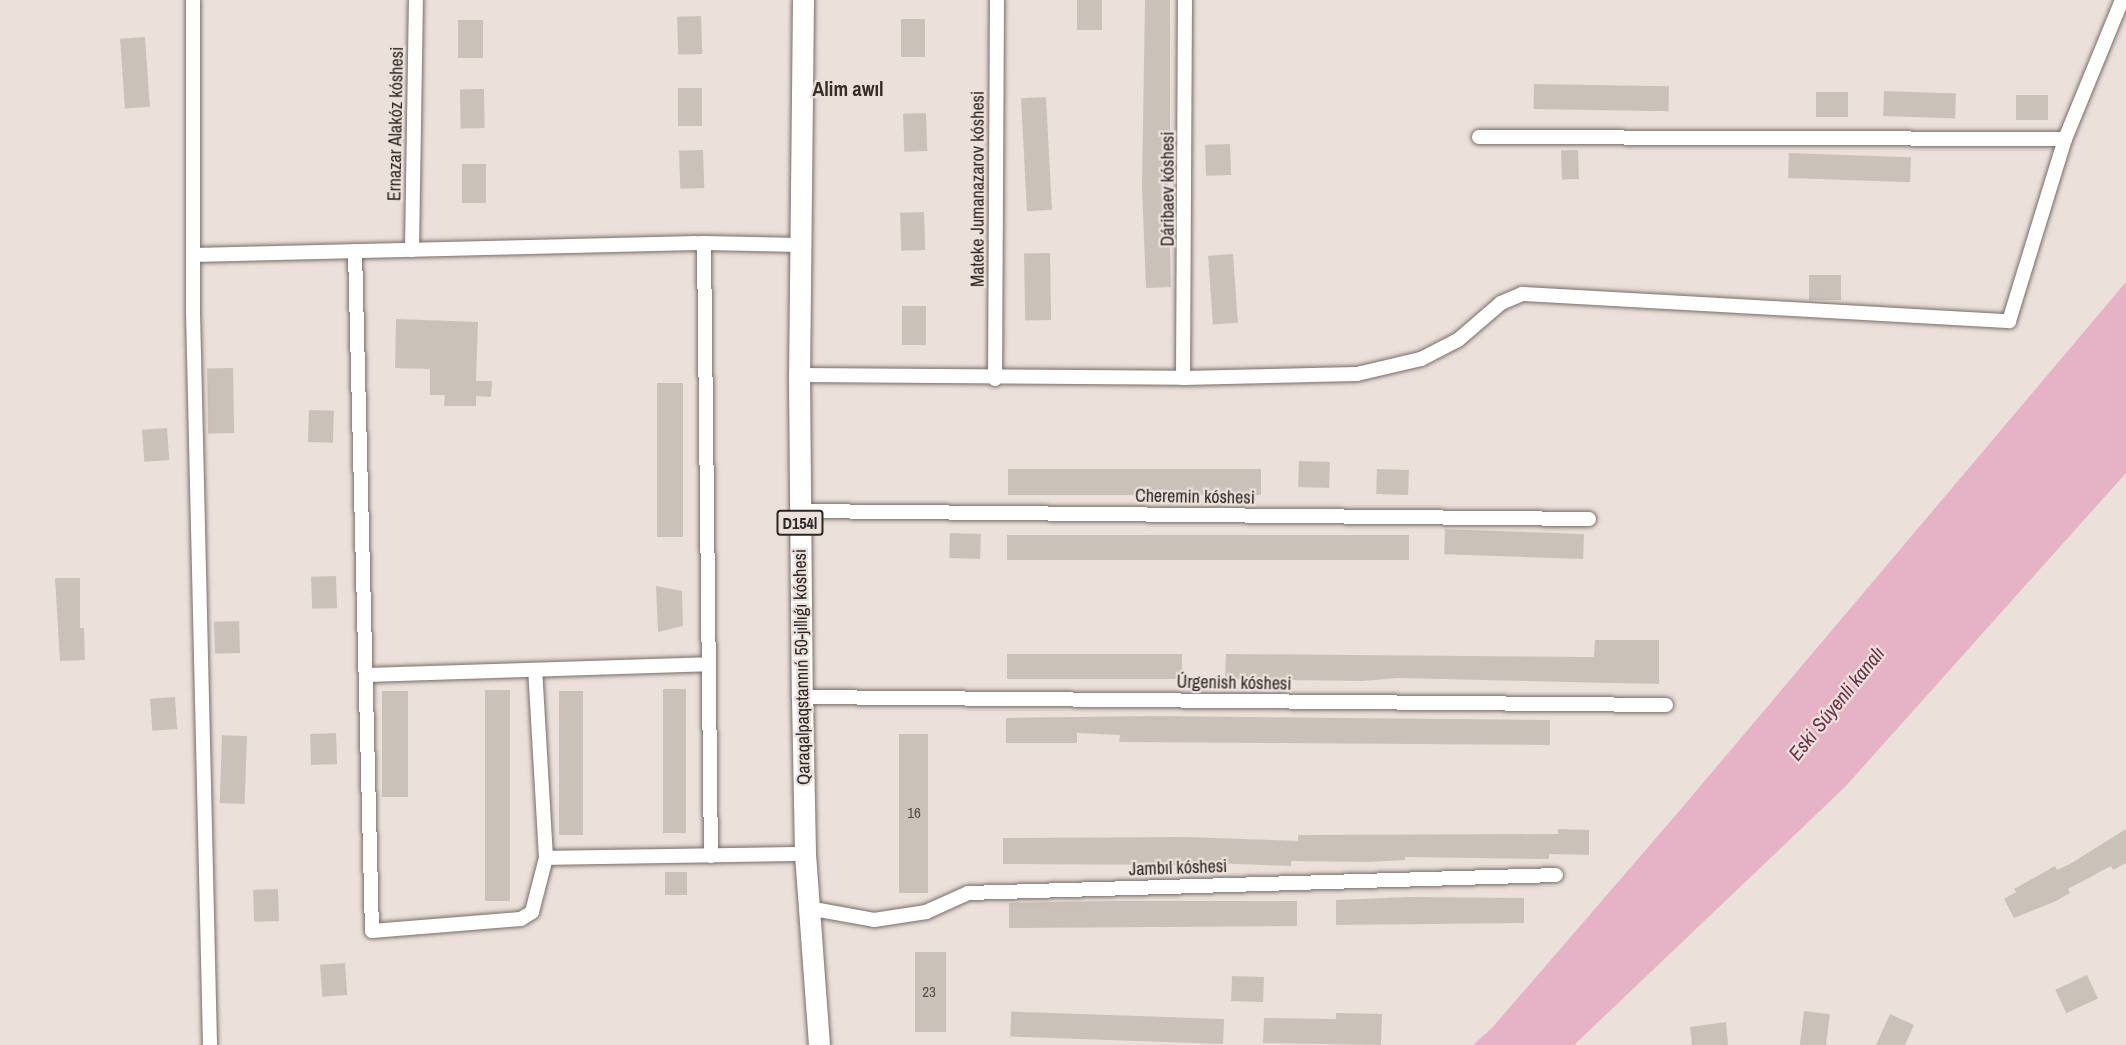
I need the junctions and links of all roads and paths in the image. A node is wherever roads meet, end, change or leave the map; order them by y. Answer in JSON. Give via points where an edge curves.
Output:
{"nodes":[{"id":1,"x":193,"y":0,"type":"edge"},
{"id":2,"x":416,"y":0,"type":"edge"},
{"id":3,"x":803,"y":0,"type":"edge"},
{"id":4,"x":997,"y":0,"type":"edge"},
{"id":5,"x":1185,"y":0,"type":"edge"},
{"id":6,"x":2122,"y":0,"type":"edge"},
{"id":7,"x":1479,"y":137,"type":"dead end"},
{"id":8,"x":2065,"y":139,"type":"junction"},
{"id":9,"x":704,"y":243,"type":"junction"},
{"id":10,"x":801,"y":245,"type":"junction"},
{"id":11,"x":412,"y":250,"type":"junction"},
{"id":12,"x":355,"y":251,"type":"junction"},
{"id":13,"x":193,"y":255,"type":"junction"},
{"id":14,"x":799,"y":375,"type":"junction"},
{"id":15,"x":1183,"y":378,"type":"junction"},
{"id":16,"x":995,"y":379,"type":"junction"},
{"id":17,"x":800,"y":511,"type":"junction"},
{"id":18,"x":1589,"y":519,"type":"dead end"},
{"id":19,"x":709,"y":664,"type":"junction"},
{"id":20,"x":535,"y":670,"type":"junction"},
{"id":21,"x":366,"y":675,"type":"junction"},
{"id":22,"x":802,"y":697,"type":"junction"},
{"id":23,"x":1666,"y":705,"type":"dead end"},
{"id":24,"x":805,"y":855,"type":"junction"},
{"id":25,"x":711,"y":856,"type":"junction"},
{"id":26,"x":546,"y":858,"type":"junction"},
{"id":27,"x":1556,"y":875,"type":"dead end"},
{"id":28,"x":808,"y":908,"type":"junction"},
{"id":29,"x":210,"y":1045,"type":"edge"},
{"id":30,"x":819,"y":1045,"type":"edge"}],
"edges":[{"from":1,"to":13,"type":"street"},
{"from":2,"to":11,"type":"street","name":"Ernazar Alakóz kóshesi"},
{"from":3,"to":10,"type":"main road","name":"Qaraqalpaqstannıń 50-jıllıǵı kóshesi","number":"D154l"},
{"from":4,"to":16,"type":"street","name":"Mateke Jumanazarov kóshesi"},
{"from":5,"to":15,"type":"street","name":"Dáribaev kóshesi"},
{"from":6,"to":8,"type":"street"},
{"from":7,"to":8,"type":"street"},
{"from":8,"to":15,"type":"street","via":[[2008,321],[1522,294],[1501,303],[1458,340],[1421,359],[1357,374]]},
{"from":9,"to":10,"type":"street"},
{"from":9,"to":11,"type":"street"},
{"from":9,"to":19,"type":"street"},
{"from":10,"to":14,"type":"main road","name":"Qaraqalpaqstannıń 50-jıllıǵı kóshesi","number":"D154l"},
{"from":11,"to":12,"type":"street"},
{"from":12,"to":13,"type":"street"},
{"from":12,"to":21,"type":"street"},
{"from":13,"to":29,"type":"street"},
{"from":14,"to":16,"type":"street"},
{"from":14,"to":17,"type":"main road","name":"Qaraqalpaqstannıń 50-jıllıǵı kóshesi","number":"D154l"},
{"from":15,"to":16,"type":"street"},
{"from":17,"to":18,"type":"street","name":"Cheremin kóshesi"},
{"from":17,"to":22,"type":"main road","name":"Qaraqalpaqstannıń 50-jıllıǵı kóshesi","number":"D154l"},
{"from":19,"to":20,"type":"street"},
{"from":19,"to":25,"type":"street"},
{"from":20,"to":21,"type":"street"},
{"from":20,"to":26,"type":"street"},
{"from":21,"to":26,"type":"street","via":[[372,931],[521,919],[532,912]]},
{"from":22,"to":23,"type":"street","name":"Úrgenish kóshesi"},
{"from":22,"to":24,"type":"main road","name":"Qaraqalpaqstannıń 50-jıllıǵı kóshesi","number":"D154l"},
{"from":24,"to":25,"type":"street"},
{"from":24,"to":28,"type":"main road","name":"Qaraqalpaqstannıń 50-jıllıǵı kóshesi","number":"D154l"},
{"from":25,"to":26,"type":"street"},
{"from":27,"to":28,"type":"street","name":"Jambıl kóshesi","via":[[968,892],[926,912],[874,920]]},
{"from":28,"to":30,"type":"main road","name":"Qaraqalpaqstannıń 50-jıllıǵı kóshesi","number":"D154l"}]}
